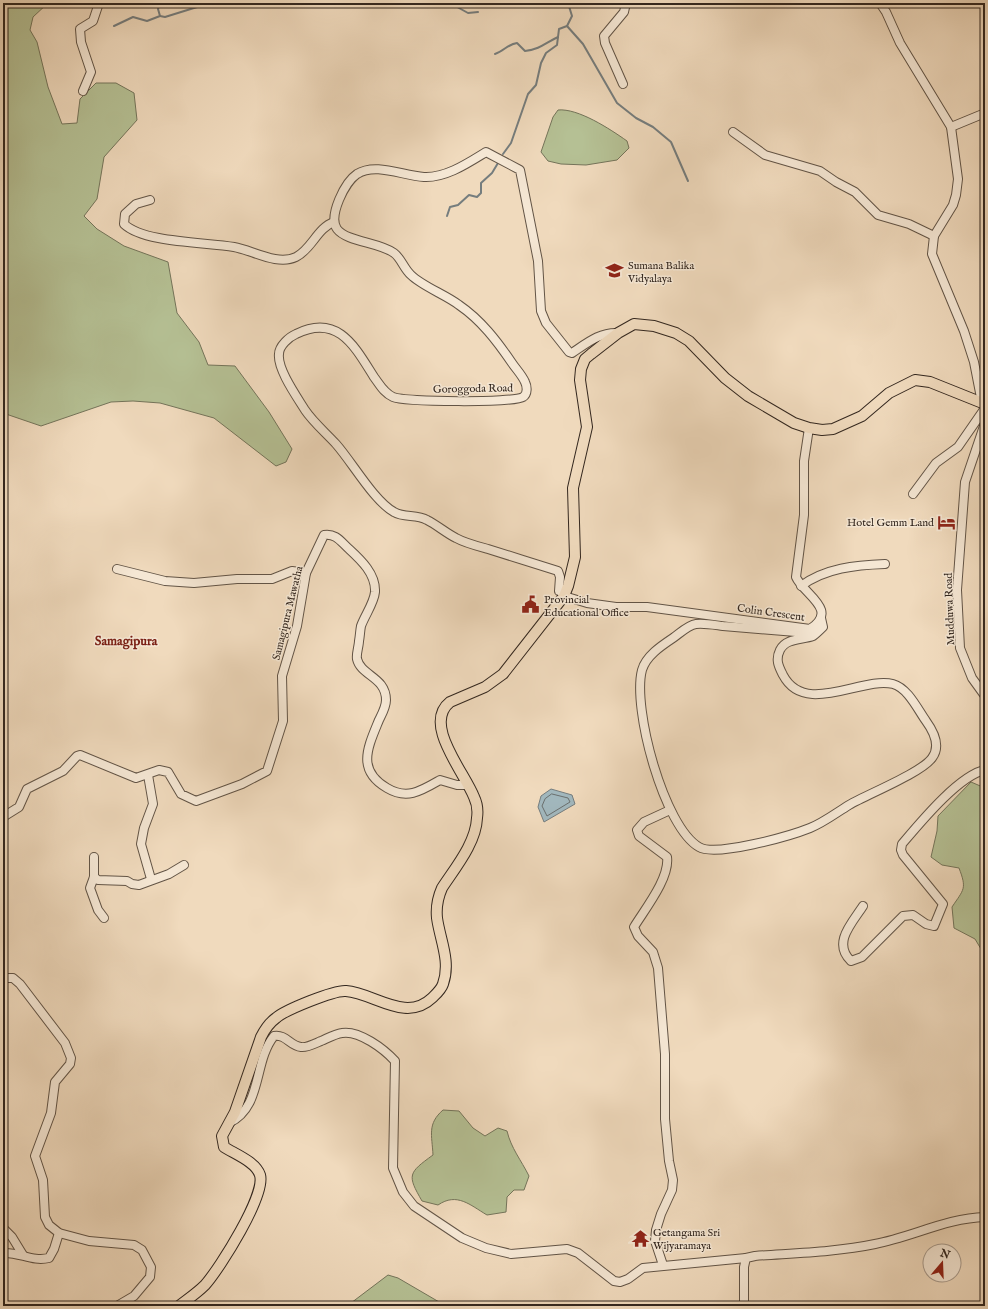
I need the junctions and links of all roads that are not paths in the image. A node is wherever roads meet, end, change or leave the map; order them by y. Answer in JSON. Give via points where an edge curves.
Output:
{"nodes":[{"id":1,"x":99,"y":3,"type":"edge"},
{"id":2,"x":626,"y":3,"type":"edge"},
{"id":3,"x":880,"y":3,"type":"edge"},
{"id":4,"x":623,"y":84,"type":"dead end"},
{"id":5,"x":83,"y":91,"type":"dead end"},
{"id":6,"x":985,"y":113,"type":"edge"},
{"id":7,"x":951,"y":127,"type":"junction"},
{"id":8,"x":733,"y":132,"type":"dead end"},
{"id":9,"x":150,"y":200,"type":"dead end"},
{"id":10,"x":334,"y":222,"type":"junction"},
{"id":11,"x":934,"y":236,"type":"junction"},
{"id":12,"x":618,"y":333,"type":"junction"},
{"id":13,"x":984,"y":405,"type":"edge"},
{"id":14,"x":985,"y":423,"type":"edge"},
{"id":15,"x":809,"y":428,"type":"junction"},
{"id":16,"x":913,"y":494,"type":"dead end"},
{"id":17,"x":885,"y":564,"type":"dead end"},
{"id":18,"x":117,"y":569,"type":"dead end"},
{"id":19,"x":306,"y":573,"type":"junction"},
{"id":20,"x":801,"y":586,"type":"junction"},
{"id":21,"x":564,"y":595,"type":"junction"},
{"id":22,"x":821,"y":618,"type":"junction"},
{"id":23,"x":810,"y":629,"type":"junction"},
{"id":24,"x":985,"y":696,"type":"edge"},
{"id":25,"x":985,"y":770,"type":"edge"},
{"id":26,"x":148,"y":775,"type":"junction"},
{"id":27,"x":467,"y":785,"type":"junction"},
{"id":28,"x":670,"y":810,"type":"junction"},
{"id":29,"x":3,"y":817,"type":"edge"},
{"id":30,"x":94,"y":857,"type":"dead end"},
{"id":31,"x":184,"y":865,"type":"dead end"},
{"id":32,"x":94,"y":877,"type":"junction"},
{"id":33,"x":151,"y":879,"type":"junction"},
{"id":34,"x":863,"y":906,"type":"dead end"},
{"id":35,"x":104,"y":918,"type":"dead end"},
{"id":36,"x":3,"y":978,"type":"edge"},
{"id":37,"x":229,"y":1123,"type":"junction"},
{"id":38,"x":985,"y":1217,"type":"edge"},
{"id":39,"x":3,"y":1228,"type":"edge"},
{"id":40,"x":59,"y":1233,"type":"junction"},
{"id":41,"x":3,"y":1254,"type":"edge"},
{"id":42,"x":23,"y":1255,"type":"junction"},
{"id":43,"x":746,"y":1258,"type":"junction"},
{"id":44,"x":663,"y":1265,"type":"junction"},
{"id":45,"x":117,"y":1306,"type":"edge"},
{"id":46,"x":179,"y":1306,"type":"edge"},
{"id":47,"x":744,"y":1306,"type":"edge"}],
"edges":[{"from":1,"to":5,"type":"street","via":[[93,21],[80,29],[81,42],[91,72]]},
{"from":2,"to":4,"type":"street","via":[[624,12],[604,36]]},
{"from":3,"to":7,"type":"street","via":[[900,43]]},
{"from":6,"to":7,"type":"street"},
{"from":7,"to":11,"type":"street","via":[[958,179],[956,194],[953,206]]},
{"from":8,"to":11,"type":"street","via":[[765,155],[820,170],[855,192],[878,215],[908,224]]},
{"from":9,"to":10,"type":"street","via":[[136,204],[125,214],[124,224],[140,233],[193,243],[234,247],[279,259],[296,257],[326,225]]},
{"from":10,"to":12,"type":"street","via":[[345,188],[360,172],[375,169],[426,177],[456,169],[486,152],[520,170],[538,261],[541,310],[546,323],[568,352],[572,353],[595,338]]},
{"from":10,"to":21,"type":"street","name":"Goroggoda Road","via":[[339,231],[347,236],[396,253],[411,276],[460,305],[476,318],[496,339],[526,384],[526,393],[523,397],[513,400],[396,399],[383,390],[353,343],[336,330],[325,327],[294,334],[281,348],[278,356],[284,374],[307,413],[390,510],[398,515],[426,519],[457,539],[558,571],[559,591]]},
{"from":11,"to":13,"type":"street","via":[[932,254],[964,331]]},
{"from":12,"to":15,"type":"main road","via":[[634,324],[654,326],[676,333],[689,341],[725,378],[748,396],[794,423]]},
{"from":12,"to":21,"type":"main road","via":[[585,359],[581,369],[580,380],[587,427],[573,488],[575,558]]},
{"from":13,"to":15,"type":"main road","via":[[930,382],[915,380],[889,393],[862,416],[833,429]]},
{"from":13,"to":16,"type":"street","via":[[958,447],[936,464]]},
{"from":14,"to":24,"type":"street","name":"Mudduwa Road","via":[[965,482],[957,590],[960,648],[972,678]]},
{"from":15,"to":20,"type":"street","via":[[804,461],[804,515],[796,577]]},
{"from":17,"to":20,"type":"street","via":[[834,570],[812,577]]},
{"from":18,"to":19,"type":"street","via":[[164,581],[194,583],[272,579],[292,570]]},
{"from":19,"to":26,"type":"street","name":"Samagipura Mawatha","via":[[297,626],[282,676],[282,721],[267,771],[242,784],[196,801],[181,794],[168,772],[159,770]]},
{"from":19,"to":27,"type":"street","name":"Samagipura Mawatha","via":[[322,538],[330,534],[361,560],[372,577],[375,592],[361,627],[357,659],[361,667],[383,686],[386,700],[366,760],[369,773],[377,782],[394,792],[409,795],[440,780],[456,785]]},
{"from":20,"to":22,"type":"street","name":"Colin Crescent","via":[[818,602]]},
{"from":21,"to":23,"type":"street","name":"Colin Crescent","via":[[587,603],[616,607],[647,607]]},
{"from":21,"to":27,"type":"main road","via":[[503,674],[485,687],[450,702],[443,710],[440,717],[441,732]]},
{"from":22,"to":23,"type":"street","name":"Colin Crescent","via":[[819,623]]},
{"from":22,"to":28,"type":"street","via":[[822,627],[814,635],[786,643],[780,649],[777,664],[787,682],[797,690],[816,694],[832,694],[880,683],[896,685],[907,694],[932,728],[936,738],[936,750],[932,759],[921,768],[860,798],[811,828],[778,839],[706,850],[690,838]]},
{"from":23,"to":28,"type":"street","via":[[796,632],[694,624],[646,660],[640,683],[640,702],[650,756]]},
{"from":25,"to":34,"type":"street","via":[[968,778],[928,813],[902,844],[901,850],[904,855],[943,904],[934,926],[913,915],[903,916],[862,957],[851,961],[844,956],[842,938]]},
{"from":26,"to":29,"type":"street","name":"Samagipura Mawatha","via":[[136,778],[80,755],[63,771],[27,789],[19,807]]},
{"from":26,"to":33,"type":"street","via":[[153,804],[141,844]]},
{"from":27,"to":37,"type":"main road","via":[[474,796],[477,819],[472,838],[439,895],[437,918],[446,962],[443,984],[438,992],[428,1003],[408,1008],[397,1007],[355,992],[336,992],[276,1017],[261,1037]]},
{"from":28,"to":44,"type":"street","via":[[644,822],[637,830],[638,836],[667,857],[668,865],[659,886],[634,927],[638,936],[653,952],[660,983],[665,1054],[665,1119],[669,1161],[674,1180],[656,1230],[655,1241]]},
{"from":30,"to":32,"type":"street"},
{"from":31,"to":33,"type":"street","via":[[169,874]]},
{"from":32,"to":33,"type":"street","via":[[98,880],[127,881],[139,885]]},
{"from":32,"to":35,"type":"street","via":[[90,888],[98,910]]},
{"from":36,"to":40,"type":"street","via":[[13,978],[20,984],[65,1043],[71,1058],[70,1064],[55,1082],[51,1113],[35,1156],[43,1180],[45,1217],[49,1225]]},
{"from":37,"to":44,"type":"street","via":[[236,1120],[250,1105],[266,1045],[274,1036],[278,1035],[303,1048],[342,1033],[353,1034],[383,1048],[395,1061],[393,1168],[403,1192],[414,1206],[462,1238],[486,1248],[511,1254],[567,1249],[578,1253],[614,1281],[620,1282],[643,1268]]},
{"from":37,"to":46,"type":"main road","via":[[222,1136],[224,1147],[256,1168],[260,1174],[260,1189],[241,1231],[218,1267],[200,1290]]},
{"from":38,"to":43,"type":"street","via":[[954,1222],[854,1248]]},
{"from":39,"to":42,"type":"street"},
{"from":40,"to":42,"type":"street","via":[[49,1258],[38,1260]]},
{"from":40,"to":45,"type":"street","via":[[89,1241],[125,1243],[142,1250],[151,1267],[150,1277],[134,1296]]},
{"from":41,"to":42,"type":"street"},
{"from":43,"to":44,"type":"street"},
{"from":43,"to":47,"type":"street"}]}
